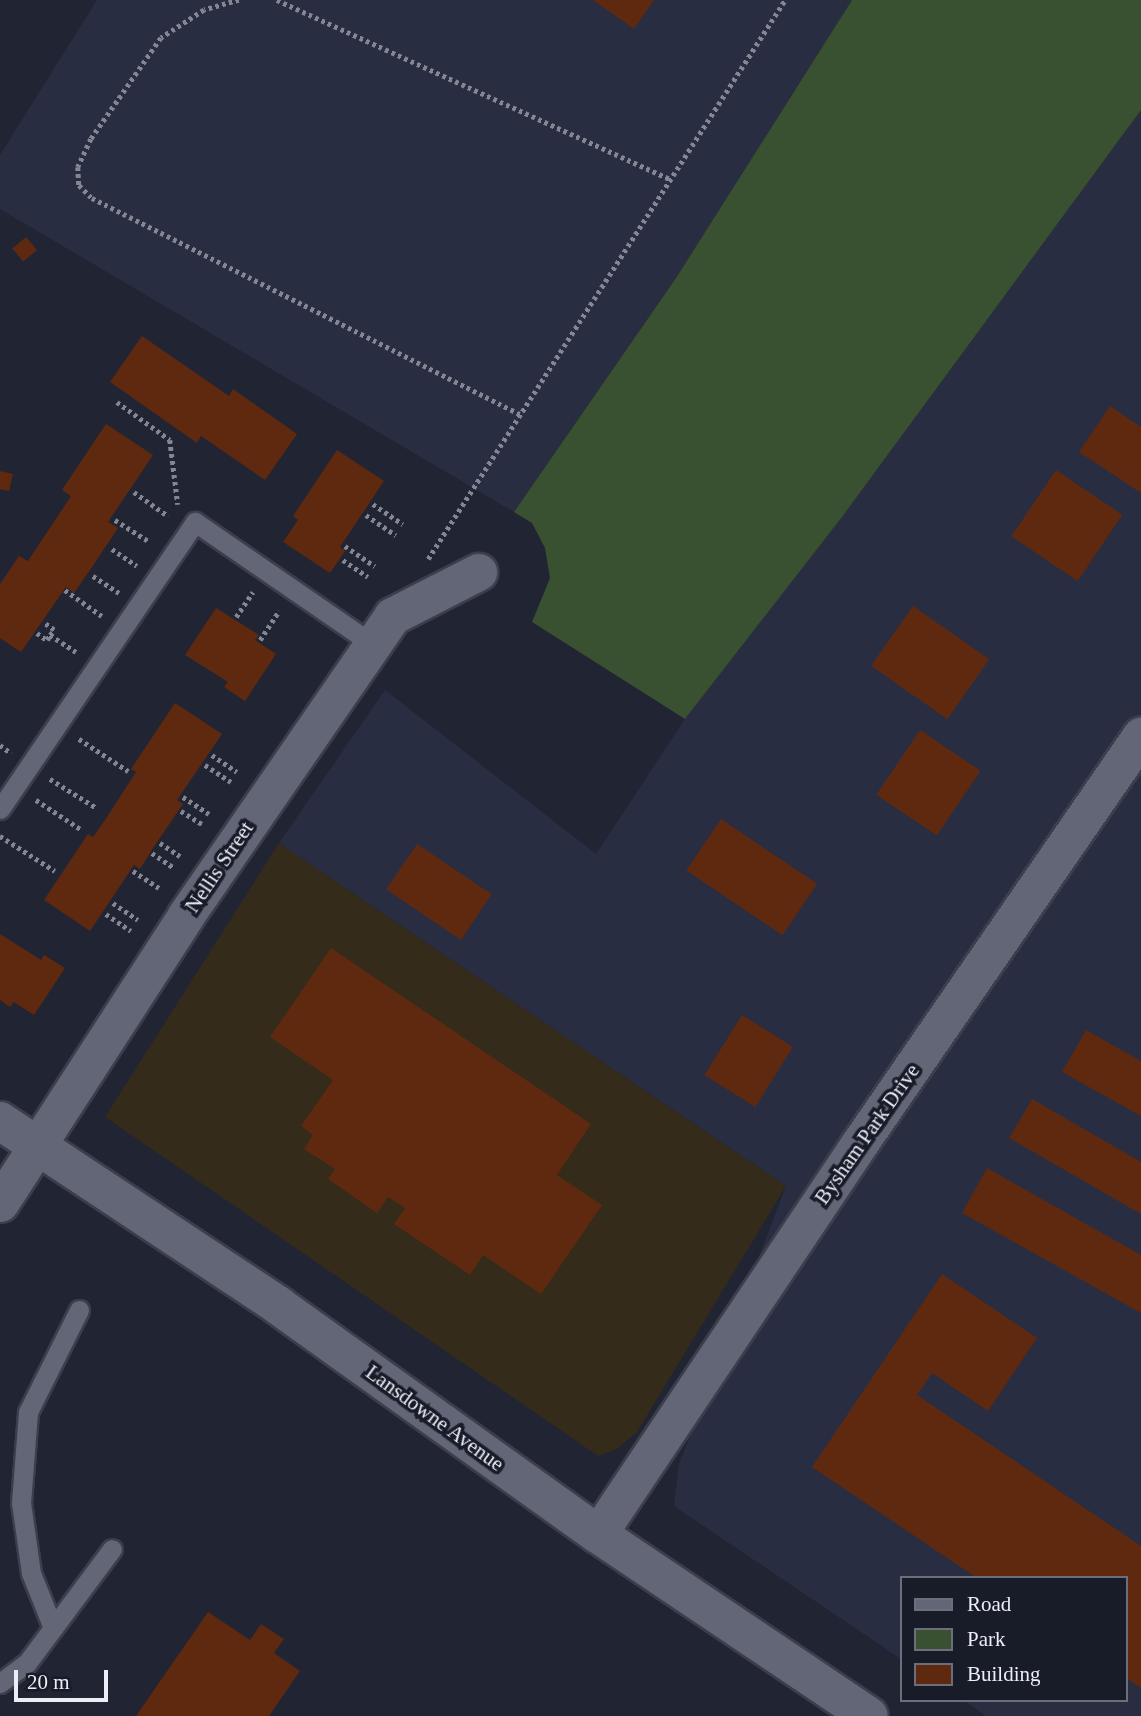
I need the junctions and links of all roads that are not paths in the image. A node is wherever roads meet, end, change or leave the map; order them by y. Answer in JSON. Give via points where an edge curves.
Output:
{"nodes":[{"id":1,"x":478,"y":572,"type":"dead end"},
{"id":2,"x":372,"y":643,"type":"junction"},
{"id":3,"x":1141,"y":736,"type":"edge"},
{"id":4,"x":0,"y":809,"type":"edge"},
{"id":5,"x":0,"y":1121,"type":"edge"},
{"id":6,"x":39,"y":1146,"type":"junction"},
{"id":7,"x":0,"y":1203,"type":"edge"},
{"id":8,"x":79,"y":1310,"type":"dead end"},
{"id":9,"x":598,"y":1534,"type":"junction"},
{"id":10,"x":112,"y":1549,"type":"dead end"},
{"id":11,"x":53,"y":1628,"type":"junction"},
{"id":12,"x":0,"y":1683,"type":"edge"},
{"id":13,"x":869,"y":1716,"type":"edge"}],
"edges":[{"from":1,"to":2,"type":"street","name":"Nellis Street","via":[[392,616]]},
{"from":2,"to":4,"type":"lane","via":[[195,522]]},
{"from":2,"to":6,"type":"street","name":"Nellis Street","via":[[186,915]]},
{"from":3,"to":9,"type":"street","name":"Bysham Park Drive","via":[[857,1147]]},
{"from":5,"to":6,"type":"main road","name":"Lansdowne Avenue"},
{"from":6,"to":7,"type":"street","name":"Nellis Street"},
{"from":6,"to":9,"type":"main road","name":"Lansdowne Avenue","via":[[279,1306]]},
{"from":8,"to":11,"type":"lane","via":[[28,1412],[21,1503],[31,1573]]},
{"from":9,"to":13,"type":"main road","name":"Lansdowne Avenue"},
{"from":10,"to":11,"type":"lane"},
{"from":11,"to":12,"type":"lane","via":[[27,1663]]}]}
